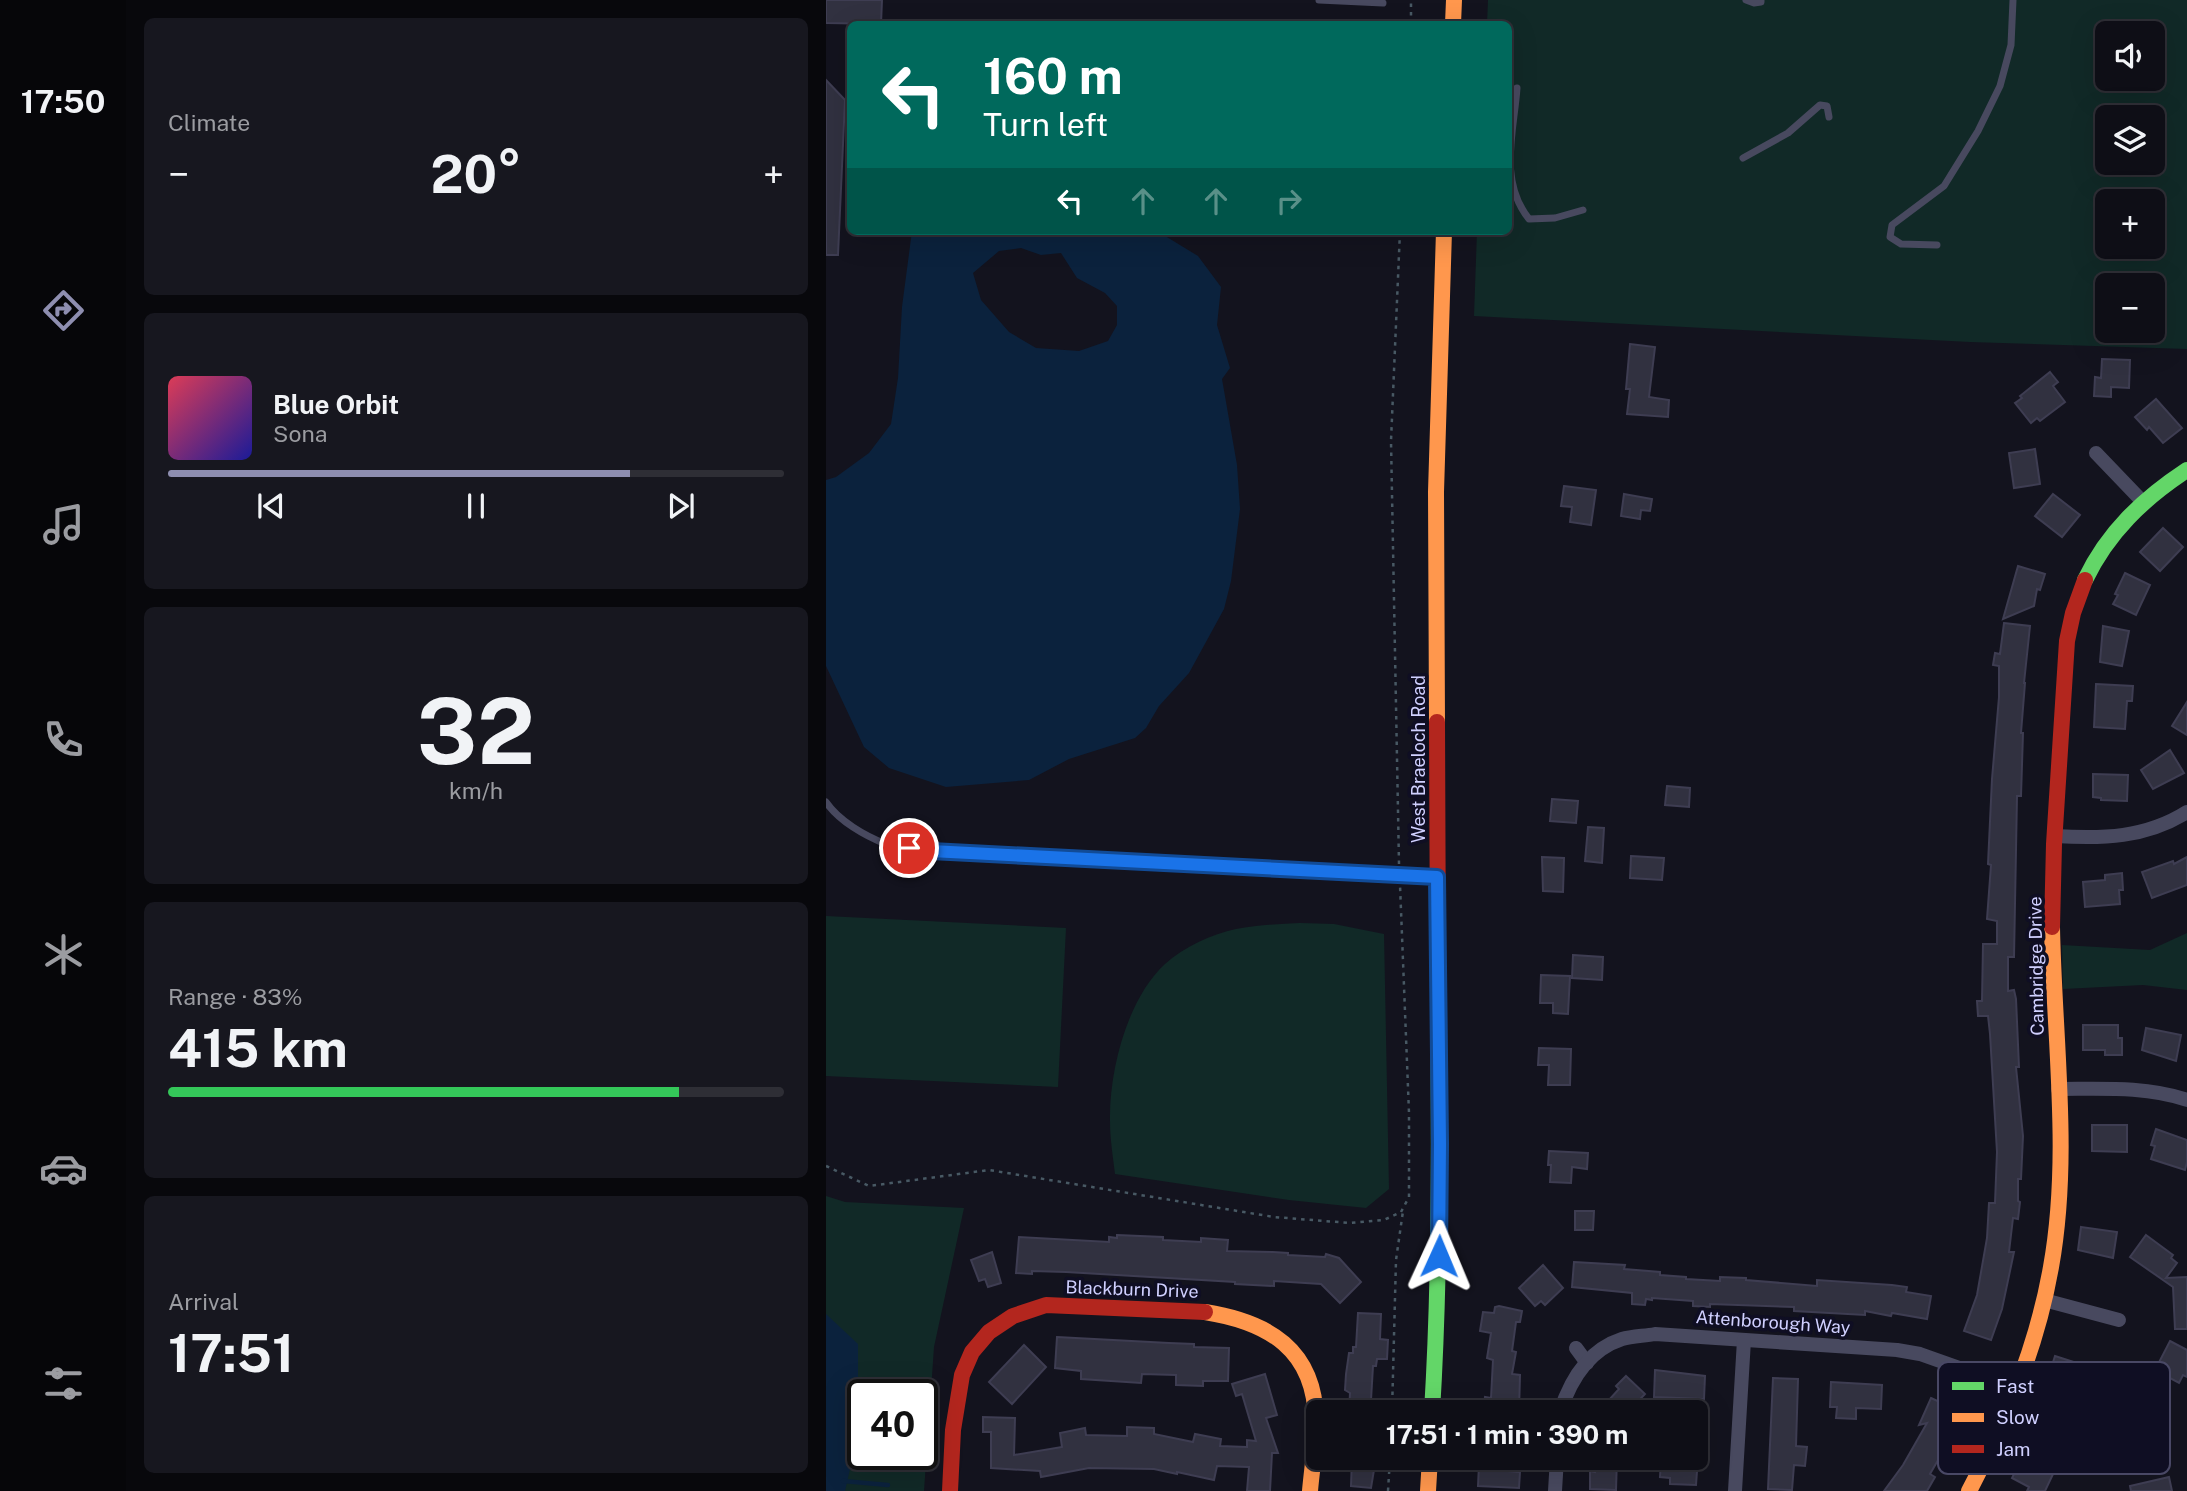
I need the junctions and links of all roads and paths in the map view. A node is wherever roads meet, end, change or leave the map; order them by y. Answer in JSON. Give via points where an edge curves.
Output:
{"nodes":[{"id":1,"x":1319,"y":0,"type":"edge"},
{"id":2,"x":1411,"y":0,"type":"edge"},
{"id":3,"x":1454,"y":0,"type":"edge"},
{"id":4,"x":1746,"y":0,"type":"edge"},
{"id":5,"x":1761,"y":0,"type":"edge"},
{"id":6,"x":2013,"y":0,"type":"edge"},
{"id":7,"x":1384,"y":3,"type":"dead end"},
{"id":8,"x":1411,"y":21,"type":"edge"},
{"id":9,"x":1453,"y":21,"type":"edge"},
{"id":10,"x":1517,"y":88,"type":"dead end"},
{"id":11,"x":1829,"y":117,"type":"dead end"},
{"id":12,"x":1512,"y":130,"type":"edge"},
{"id":13,"x":1743,"y":158,"type":"dead end"},
{"id":14,"x":1512,"y":181,"type":"edge"},
{"id":15,"x":1583,"y":210,"type":"dead end"},
{"id":16,"x":1400,"y":235,"type":"edge"},
{"id":17,"x":1444,"y":235,"type":"edge"},
{"id":18,"x":1937,"y":244,"type":"dead end"},
{"id":19,"x":2096,"y":453,"type":"dead end"},
{"id":20,"x":2187,"y":470,"type":"edge"},
{"id":21,"x":2142,"y":501,"type":"junction"},
{"id":22,"x":826,"y":802,"type":"edge"},
{"id":23,"x":2187,"y":812,"type":"edge"},
{"id":24,"x":2056,"y":836,"type":"junction"},
{"id":25,"x":1399,"y":875,"type":"junction"},
{"id":26,"x":1437,"y":877,"type":"junction"},
{"id":27,"x":2058,"y":1089,"type":"junction"},
{"id":28,"x":2187,"y":1100,"type":"edge"},
{"id":29,"x":826,"y":1166,"type":"edge"},
{"id":30,"x":1403,"y":1207,"type":"junction"},
{"id":31,"x":2044,"y":1300,"type":"junction"},
{"id":32,"x":2119,"y":1320,"type":"dead end"},
{"id":33,"x":1744,"y":1340,"type":"junction"},
{"id":34,"x":1576,"y":1348,"type":"dead end"},
{"id":35,"x":1943,"y":1362,"type":"edge"},
{"id":36,"x":2025,"y":1362,"type":"edge"},
{"id":37,"x":1587,"y":1363,"type":"junction"},
{"id":38,"x":1392,"y":1400,"type":"edge"},
{"id":39,"x":1433,"y":1400,"type":"edge"},
{"id":40,"x":1564,"y":1400,"type":"edge"},
{"id":41,"x":1389,"y":1470,"type":"edge"},
{"id":42,"x":1429,"y":1470,"type":"edge"},
{"id":43,"x":1556,"y":1470,"type":"edge"},
{"id":44,"x":1979,"y":1474,"type":"edge"},
{"id":45,"x":950,"y":1491,"type":"edge"},
{"id":46,"x":1310,"y":1491,"type":"edge"},
{"id":47,"x":1388,"y":1491,"type":"edge"},
{"id":48,"x":1428,"y":1491,"type":"edge"},
{"id":49,"x":1555,"y":1491,"type":"edge"},
{"id":50,"x":1735,"y":1491,"type":"edge"},
{"id":51,"x":1969,"y":1491,"type":"edge"}],
"edges":[{"from":1,"to":7,"type":"lane"},
{"from":2,"to":8,"type":"path"},
{"from":3,"to":9,"type":"street"},
{"from":4,"to":5,"type":"lane"},
{"from":6,"to":18,"type":"lane","via":[[2006,66],[1978,131],[1944,186],[1892,225],[1890,237],[1901,244]]},
{"from":10,"to":12,"type":"lane"},
{"from":11,"to":13,"type":"lane","via":[[1827,106],[1820,105],[1788,133]]},
{"from":14,"to":15,"type":"lane","via":[[1529,219]]},
{"from":16,"to":25,"type":"path","via":[[1391,441]]},
{"from":17,"to":26,"type":"street","name":"West Braeloch Road","via":[[1436,492]]},
{"from":19,"to":21,"type":"street"},
{"from":20,"to":21,"type":"street","name":"Cambridge Drive"},
{"from":21,"to":24,"type":"street","name":"Cambridge Drive","via":[[2106,543],[2086,576],[2073,611],[2067,641]]},
{"from":22,"to":25,"type":"lane","via":[[855,828],[888,845],[931,851]]},
{"from":23,"to":24,"type":"street","via":[[2152,829],[2121,836]]},
{"from":24,"to":27,"type":"street","name":"Cambridge Drive","via":[[2052,912]]},
{"from":25,"to":26,"type":"lane"},
{"from":25,"to":30,"type":"path","via":[[1409,1113],[1409,1197]]},
{"from":26,"to":39,"type":"street","name":"West Braeloch Road","via":[[1440,1144]]},
{"from":27,"to":28,"type":"street","via":[[2128,1089]]},
{"from":27,"to":31,"type":"street","name":"Cambridge Drive","via":[[2059,1192]]},
{"from":29,"to":30,"type":"path","via":[[869,1186],[989,1170],[1274,1217],[1350,1223],[1384,1220]]},
{"from":30,"to":38,"type":"path","via":[[1396,1260]]},
{"from":31,"to":32,"type":"street"},
{"from":31,"to":36,"type":"street","name":"Cambridge Drive"},
{"from":33,"to":35,"type":"street","name":"Attenborough Way","via":[[1897,1350]]},
{"from":33,"to":37,"type":"street","name":"Attenborough Way","via":[[1655,1334],[1622,1339]]},
{"from":33,"to":50,"type":"street"},
{"from":34,"to":37,"type":"street"},
{"from":37,"to":40,"type":"street","name":"Attenborough Way","via":[[1578,1370]]},
{"from":41,"to":47,"type":"path"},
{"from":42,"to":48,"type":"street"},
{"from":43,"to":49,"type":"street"},
{"from":44,"to":51,"type":"street","name":"Cambridge Drive"},
{"from":45,"to":46,"type":"street","name":"Blackburn Drive","via":[[956,1390],[967,1357],[1001,1322],[1046,1305],[1214,1312],[1243,1318],[1273,1332],[1307,1372],[1314,1398]]}]}
